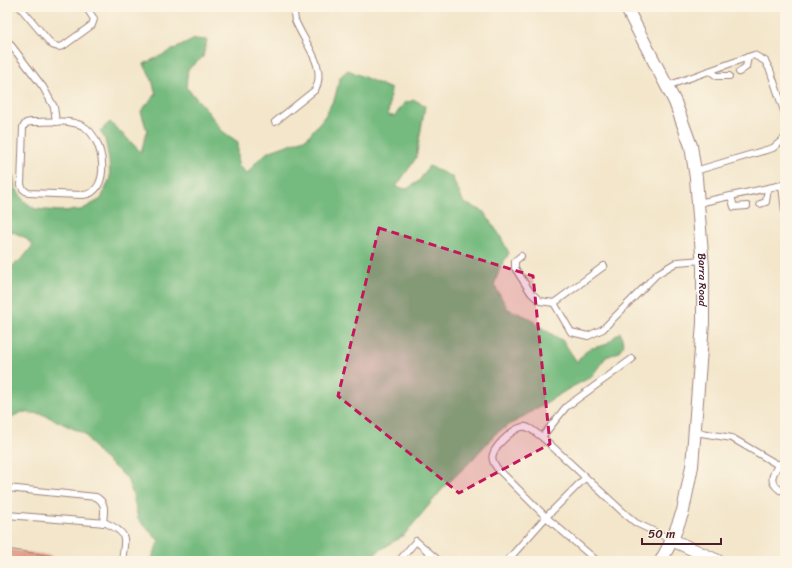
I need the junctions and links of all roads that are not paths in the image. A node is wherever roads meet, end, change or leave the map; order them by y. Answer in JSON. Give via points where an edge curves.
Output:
{"nodes":[{"id":1,"x":20,"y":7,"type":"edge"},
{"id":2,"x":86,"y":7,"type":"edge"},
{"id":3,"x":294,"y":7,"type":"edge"},
{"id":4,"x":626,"y":7,"type":"edge"},
{"id":5,"x":7,"y":40,"type":"edge"},
{"id":6,"x":748,"y":57,"type":"junction"},
{"id":7,"x":710,"y":71,"type":"junction"},
{"id":8,"x":739,"y":72,"type":"dead end"},
{"id":9,"x":729,"y":76,"type":"dead end"},
{"id":10,"x":667,"y":86,"type":"junction"},
{"id":11,"x":785,"y":114,"type":"edge"},
{"id":12,"x":56,"y":122,"type":"junction"},
{"id":13,"x":275,"y":122,"type":"dead end"},
{"id":14,"x":785,"y":138,"type":"edge"},
{"id":15,"x":695,"y":171,"type":"junction"},
{"id":16,"x":768,"y":188,"type":"junction"},
{"id":17,"x":731,"y":196,"type":"junction"},
{"id":18,"x":698,"y":203,"type":"junction"},
{"id":19,"x":760,"y":204,"type":"dead end"},
{"id":20,"x":747,"y":206,"type":"dead end"},
{"id":21,"x":785,"y":212,"type":"edge"},
{"id":22,"x":521,"y":256,"type":"dead end"},
{"id":23,"x":703,"y":260,"type":"junction"},
{"id":24,"x":604,"y":266,"type":"dead end"},
{"id":25,"x":554,"y":303,"type":"junction"},
{"id":26,"x":632,"y":358,"type":"dead end"},
{"id":27,"x":695,"y":432,"type":"junction"},
{"id":28,"x":542,"y":438,"type":"junction"},
{"id":29,"x":779,"y":464,"type":"junction"},
{"id":30,"x":785,"y":469,"type":"edge"},
{"id":31,"x":585,"y":478,"type":"junction"},
{"id":32,"x":7,"y":488,"type":"edge"},
{"id":33,"x":780,"y":490,"type":"dead end"},
{"id":34,"x":7,"y":515,"type":"edge"},
{"id":35,"x":546,"y":517,"type":"junction"},
{"id":36,"x":103,"y":523,"type":"junction"},
{"id":37,"x":672,"y":540,"type":"junction"},
{"id":38,"x":122,"y":561,"type":"edge"},
{"id":39,"x":399,"y":561,"type":"edge"},
{"id":40,"x":439,"y":561,"type":"edge"},
{"id":41,"x":507,"y":561,"type":"edge"},
{"id":42,"x":597,"y":561,"type":"edge"},
{"id":43,"x":661,"y":561,"type":"edge"},
{"id":44,"x":718,"y":561,"type":"edge"}],
"edges":[{"from":1,"to":2,"type":"lane","via":[[52,45],[58,47],[92,25],[94,19]]},
{"from":3,"to":13,"type":"lane","via":[[294,18],[319,69],[319,82],[315,90]]},
{"from":4,"to":10,"type":"street","name":"Barra Road"},
{"from":5,"to":12,"type":"lane","via":[[43,87],[54,107]]},
{"from":6,"to":7,"type":"lane"},
{"from":6,"to":8,"type":"lane","via":[[746,68]]},
{"from":6,"to":11,"type":"lane","via":[[754,55],[765,60]]},
{"from":7,"to":9,"type":"lane","via":[[717,76]]},
{"from":7,"to":10,"type":"lane"},
{"from":10,"to":15,"type":"street","name":"Barra Road","via":[[687,132]]},
{"from":12,"to":12,"type":"lane","via":[[31,122],[23,127],[23,190],[28,193],[90,194],[101,180],[101,154],[96,139],[83,126],[71,122]]},
{"from":14,"to":15,"type":"lane","via":[[773,148]]},
{"from":15,"to":18,"type":"street","name":"Barra Road"},
{"from":16,"to":17,"type":"lane"},
{"from":16,"to":19,"type":"lane","via":[[766,202]]},
{"from":16,"to":21,"type":"lane","via":[[782,185]]},
{"from":17,"to":18,"type":"lane"},
{"from":17,"to":20,"type":"lane","via":[[734,206]]},
{"from":18,"to":23,"type":"street","name":"Barra Road"},
{"from":22,"to":25,"type":"lane","via":[[515,261],[515,268],[531,293],[540,301]]},
{"from":23,"to":25,"type":"lane","via":[[677,262],[657,274],[603,329],[588,336],[571,332]]},
{"from":23,"to":27,"type":"street","name":"Barra Road","via":[[703,323]]},
{"from":24,"to":25,"type":"lane"},
{"from":26,"to":28,"type":"lane","via":[[566,406]]},
{"from":27,"to":29,"type":"lane","via":[[732,438]]},
{"from":27,"to":37,"type":"street","name":"Barra Road","via":[[688,491]]},
{"from":28,"to":31,"type":"lane"},
{"from":28,"to":35,"type":"lane","via":[[528,427],[517,428],[493,454],[493,460],[497,468]]},
{"from":29,"to":30,"type":"lane"},
{"from":29,"to":33,"type":"lane","via":[[772,478]]},
{"from":31,"to":35,"type":"lane"},
{"from":31,"to":37,"type":"lane","via":[[636,523]]},
{"from":32,"to":36,"type":"lane","via":[[96,497],[103,502]]},
{"from":34,"to":36,"type":"lane"},
{"from":35,"to":41,"type":"lane"},
{"from":35,"to":42,"type":"lane"},
{"from":36,"to":38,"type":"lane","via":[[123,534],[125,540]]},
{"from":37,"to":43,"type":"street","name":"Barra Road"},
{"from":37,"to":44,"type":"street"},
{"from":39,"to":40,"type":"lane","via":[[416,541]]}]}
